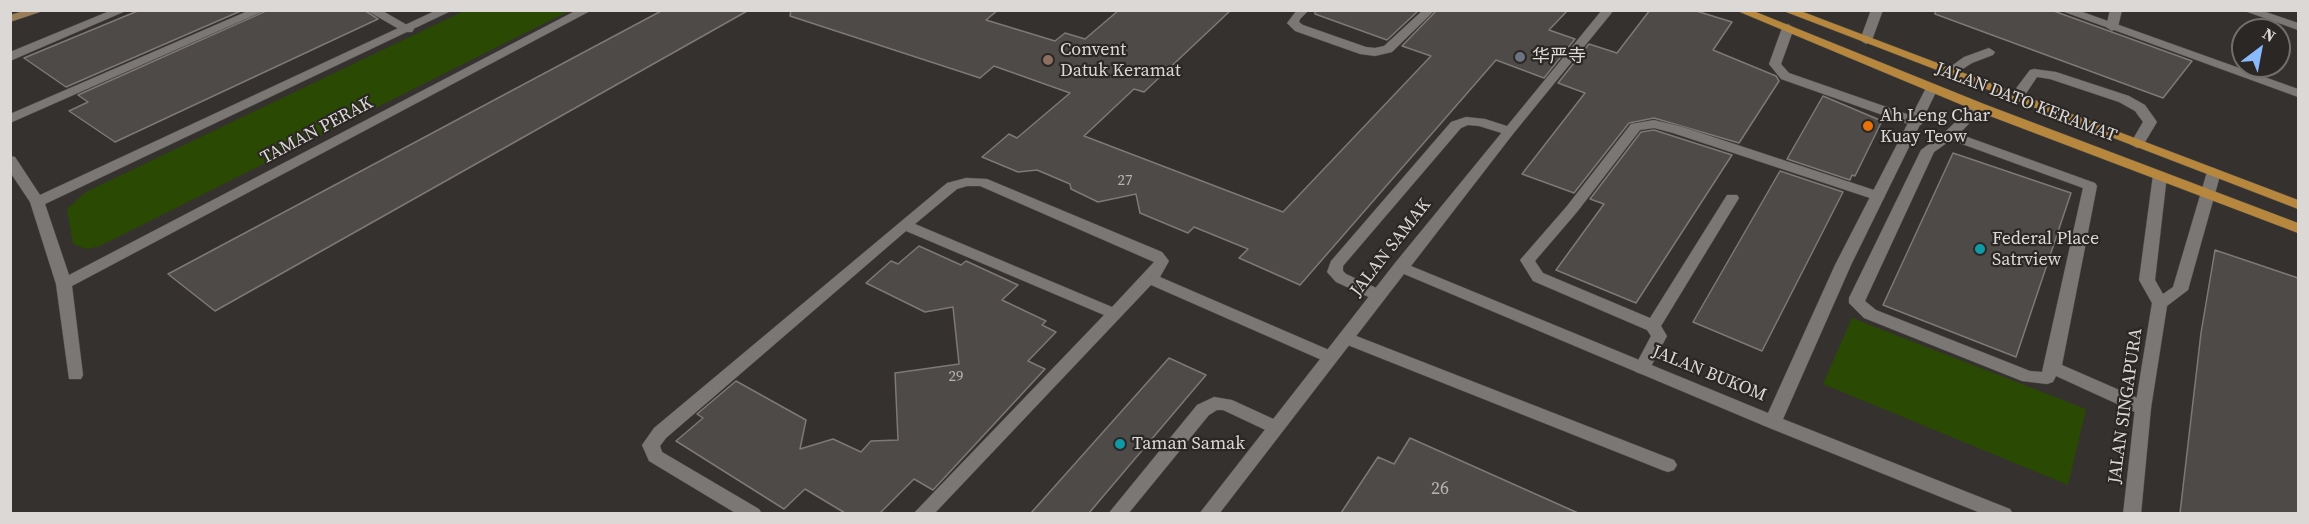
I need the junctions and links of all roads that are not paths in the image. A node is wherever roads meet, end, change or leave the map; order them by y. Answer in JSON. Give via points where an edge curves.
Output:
{"nodes":[{"id":1,"x":41,"y":10,"type":"edge"},
{"id":2,"x":261,"y":10,"type":"edge"},
{"id":3,"x":371,"y":10,"type":"edge"},
{"id":4,"x":448,"y":10,"type":"edge"},
{"id":5,"x":587,"y":10,"type":"edge"},
{"id":6,"x":1304,"y":10,"type":"edge"},
{"id":7,"x":1430,"y":10,"type":"edge"},
{"id":8,"x":1609,"y":10,"type":"edge"},
{"id":9,"x":1740,"y":10,"type":"edge"},
{"id":10,"x":1786,"y":10,"type":"edge"},
{"id":11,"x":1876,"y":10,"type":"edge"},
{"id":12,"x":2064,"y":10,"type":"edge"},
{"id":13,"x":2116,"y":10,"type":"edge"},
{"id":14,"x":2247,"y":10,"type":"edge"},
{"id":15,"x":114,"y":12,"type":"edge"},
{"id":16,"x":27,"y":13,"type":"edge"},
{"id":17,"x":2262,"y":18,"type":"edge"},
{"id":18,"x":10,"y":19,"type":"edge"},
{"id":19,"x":2112,"y":27,"type":"junction"},
{"id":20,"x":10,"y":28,"type":"edge"},
{"id":21,"x":1788,"y":28,"type":"junction"},
{"id":22,"x":408,"y":29,"type":"junction"},
{"id":23,"x":1866,"y":40,"type":"junction"},
{"id":24,"x":1989,"y":52,"type":"dead end"},
{"id":25,"x":10,"y":57,"type":"edge"},
{"id":26,"x":2231,"y":66,"type":"edge"},
{"id":27,"x":1949,"y":72,"type":"junction"},
{"id":28,"x":2264,"y":78,"type":"edge"},
{"id":29,"x":1932,"y":88,"type":"junction"},
{"id":30,"x":2298,"y":93,"type":"edge"},
{"id":31,"x":2016,"y":98,"type":"junction"},
{"id":32,"x":1979,"y":107,"type":"junction"},
{"id":33,"x":10,"y":119,"type":"edge"},
{"id":34,"x":1916,"y":122,"type":"junction"},
{"id":35,"x":1508,"y":131,"type":"junction"},
{"id":36,"x":1950,"y":135,"type":"junction"},
{"id":37,"x":2137,"y":144,"type":"junction"},
{"id":38,"x":10,"y":160,"type":"edge"},
{"id":39,"x":2214,"y":172,"type":"junction"},
{"id":40,"x":2160,"y":175,"type":"junction"},
{"id":41,"x":2207,"y":192,"type":"junction"},
{"id":42,"x":1878,"y":196,"type":"junction"},
{"id":43,"x":1732,"y":198,"type":"dead end"},
{"id":44,"x":37,"y":202,"type":"junction"},
{"id":45,"x":2298,"y":205,"type":"edge"},
{"id":46,"x":905,"y":225,"type":"junction"},
{"id":47,"x":2298,"y":228,"type":"edge"},
{"id":48,"x":1400,"y":267,"type":"junction"},
{"id":49,"x":1149,"y":278,"type":"junction"},
{"id":50,"x":64,"y":284,"type":"junction"},
{"id":51,"x":1378,"y":295,"type":"junction"},
{"id":52,"x":2160,"y":303,"type":"junction"},
{"id":53,"x":1115,"y":314,"type":"junction"},
{"id":54,"x":1653,"y":326,"type":"junction"},
{"id":55,"x":1346,"y":338,"type":"junction"},
{"id":56,"x":1330,"y":357,"type":"junction"},
{"id":57,"x":1642,"y":368,"type":"junction"},
{"id":58,"x":2053,"y":368,"type":"junction"},
{"id":59,"x":75,"y":375,"type":"dead end"},
{"id":60,"x":2143,"y":408,"type":"junction"},
{"id":61,"x":1773,"y":422,"type":"junction"},
{"id":62,"x":1274,"y":427,"type":"junction"},
{"id":63,"x":1668,"y":465,"type":"dead end"},
{"id":64,"x":753,"y":513,"type":"edge"},
{"id":65,"x":922,"y":513,"type":"edge"},
{"id":66,"x":1117,"y":513,"type":"edge"},
{"id":67,"x":1208,"y":513,"type":"edge"},
{"id":68,"x":2004,"y":513,"type":"edge"},
{"id":69,"x":2132,"y":513,"type":"edge"}],
"edges":[{"from":1,"to":16,"type":"main road"},
{"from":2,"to":33,"type":"street"},
{"from":3,"to":22,"type":"street"},
{"from":4,"to":22,"type":"street"},
{"from":5,"to":50,"type":"street","name":"TAMAN PERAK"},
{"from":6,"to":7,"type":"street","via":[[1293,23],[1299,28],[1375,52],[1388,49]]},
{"from":8,"to":35,"type":"street","name":"JALAN SAMAK"},
{"from":9,"to":21,"type":"main road","name":"JALAN DATO KERAMAT"},
{"from":10,"to":23,"type":"main road","name":"JALAN DATO KERAMAT"},
{"from":11,"to":23,"type":"street"},
{"from":12,"to":19,"type":"street"},
{"from":13,"to":19,"type":"street"},
{"from":14,"to":17,"type":"street"},
{"from":15,"to":25,"type":"street"},
{"from":16,"to":18,"type":"main road"},
{"from":16,"to":20,"type":"main road"},
{"from":19,"to":26,"type":"street"},
{"from":21,"to":29,"type":"main road","name":"JALAN DATO KERAMAT"},
{"from":21,"to":34,"type":"street","via":[[1775,64],[1785,76]]},
{"from":22,"to":44,"type":"street"},
{"from":23,"to":27,"type":"main road","name":"JALAN DATO KERAMAT"},
{"from":24,"to":27,"type":"street"},
{"from":27,"to":31,"type":"main road","name":"JALAN DATO KERAMAT"},
{"from":28,"to":30,"type":"street"},
{"from":29,"to":32,"type":"main road","name":"JALAN DATO KERAMAT"},
{"from":29,"to":34,"type":"street"},
{"from":31,"to":37,"type":"main road","name":"JALAN DATO KERAMAT"},
{"from":31,"to":37,"type":"street","via":[[2034,73],[2052,75],[2124,99],[2140,108],[2150,122]]},
{"from":32,"to":36,"type":"street"},
{"from":32,"to":40,"type":"main road","name":"JALAN DATO KERAMAT"},
{"from":34,"to":42,"type":"street"},
{"from":35,"to":48,"type":"street","name":"JALAN SAMAK"},
{"from":35,"to":51,"type":"street","via":[[1480,122],[1456,125],[1336,265],[1335,272],[1341,278]]},
{"from":36,"to":58,"type":"street","via":[[2090,186]]},
{"from":36,"to":58,"type":"street","via":[[1928,150],[1857,303],[1870,314],[2028,377],[2047,378]]},
{"from":37,"to":39,"type":"main road","name":"JALAN DATO KERAMAT"},
{"from":38,"to":44,"type":"street"},
{"from":39,"to":41,"type":"street"},
{"from":39,"to":45,"type":"main road","name":"JALAN DATO KERAMAT"},
{"from":40,"to":41,"type":"main road","name":"JALAN DATO KERAMAT"},
{"from":40,"to":52,"type":"street","via":[[2147,280]]},
{"from":41,"to":47,"type":"main road","name":"JALAN DATO KERAMAT"},
{"from":41,"to":52,"type":"street","via":[[2180,290]]},
{"from":42,"to":54,"type":"street","via":[[1677,130],[1654,124],[1636,127],[1527,260],[1538,277]]},
{"from":42,"to":61,"type":"street"},
{"from":43,"to":54,"type":"street"},
{"from":44,"to":50,"type":"street"},
{"from":46,"to":49,"type":"street","via":[[952,186],[982,182],[1157,256],[1162,261]]},
{"from":46,"to":53,"type":"street"},
{"from":46,"to":64,"type":"street","via":[[660,433],[651,445],[656,456]]},
{"from":48,"to":51,"type":"street","name":"JALAN SAMAK"},
{"from":48,"to":57,"type":"street","name":"JALAN BUKOM"},
{"from":49,"to":53,"type":"street"},
{"from":49,"to":56,"type":"street"},
{"from":50,"to":59,"type":"street"},
{"from":51,"to":55,"type":"street","name":"JALAN SAMAK"},
{"from":52,"to":60,"type":"street","name":"JALAN SINGAPURA"},
{"from":53,"to":65,"type":"street"},
{"from":54,"to":57,"type":"street","via":[[1659,336]]},
{"from":55,"to":56,"type":"street","name":"JALAN SAMAK"},
{"from":55,"to":63,"type":"street"},
{"from":56,"to":62,"type":"street","name":"JALAN SAMAK"},
{"from":57,"to":61,"type":"street","name":"JALAN BUKOM"},
{"from":58,"to":60,"type":"street"},
{"from":60,"to":69,"type":"street","name":"JALAN SINGAPURA"},
{"from":61,"to":68,"type":"street","name":"JALAN BUKOM"},
{"from":62,"to":66,"type":"street","via":[[1226,404],[1214,403],[1203,410]]},
{"from":62,"to":67,"type":"street","name":"JALAN SAMAK"}]}
